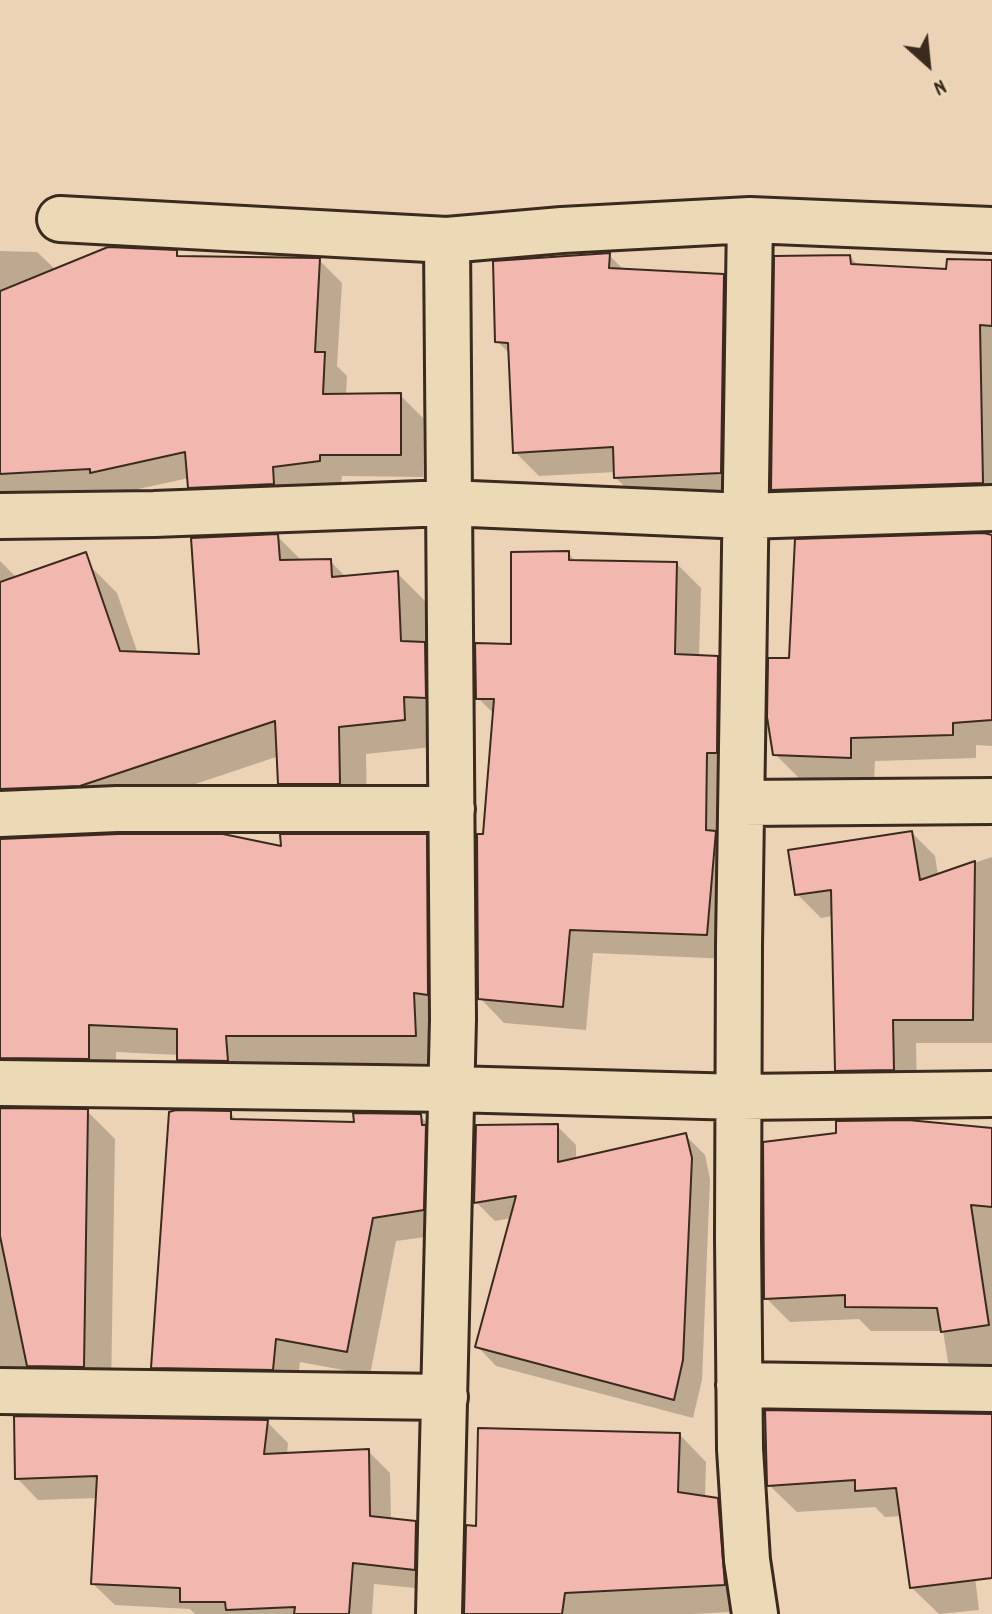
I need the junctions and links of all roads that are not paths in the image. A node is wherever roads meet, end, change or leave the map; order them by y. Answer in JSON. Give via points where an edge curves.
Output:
{"nodes":[{"id":1,"x":60,"y":219,"type":"dead end"},
{"id":2,"x":750,"y":220,"type":"junction"},
{"id":3,"x":992,"y":230,"type":"edge"},
{"id":4,"x":447,"y":240,"type":"junction"},
{"id":5,"x":448,"y":503,"type":"junction"},
{"id":6,"x":992,"y":508,"type":"edge"},
{"id":7,"x":0,"y":516,"type":"edge"},
{"id":8,"x":745,"y":516,"type":"junction"},
{"id":9,"x":992,"y":801,"type":"edge"},
{"id":10,"x":742,"y":803,"type":"junction"},
{"id":11,"x":452,"y":809,"type":"junction"},
{"id":12,"x":0,"y":814,"type":"edge"},
{"id":13,"x":0,"y":1083,"type":"edge"},
{"id":14,"x":452,"y":1089,"type":"junction"},
{"id":15,"x":992,"y":1094,"type":"edge"},
{"id":16,"x":740,"y":1097,"type":"junction"},
{"id":17,"x":739,"y":1385,"type":"junction"},
{"id":18,"x":992,"y":1389,"type":"edge"},
{"id":19,"x":0,"y":1391,"type":"edge"},
{"id":20,"x":445,"y":1397,"type":"junction"},
{"id":21,"x":439,"y":1614,"type":"edge"},
{"id":22,"x":755,"y":1614,"type":"edge"}],
"edges":[{"from":1,"to":4,"type":"street"},
{"from":2,"to":3,"type":"street"},
{"from":2,"to":4,"type":"street"},
{"from":2,"to":8,"type":"street"},
{"from":4,"to":5,"type":"street"},
{"from":5,"to":7,"type":"street"},
{"from":5,"to":8,"type":"street"},
{"from":5,"to":11,"type":"street"},
{"from":6,"to":8,"type":"street"},
{"from":8,"to":10,"type":"street"},
{"from":9,"to":10,"type":"street"},
{"from":10,"to":16,"type":"street"},
{"from":11,"to":12,"type":"street"},
{"from":11,"to":14,"type":"street"},
{"from":13,"to":14,"type":"street"},
{"from":14,"to":16,"type":"street"},
{"from":14,"to":20,"type":"street"},
{"from":15,"to":16,"type":"street"},
{"from":16,"to":17,"type":"street"},
{"from":17,"to":18,"type":"street"},
{"from":17,"to":22,"type":"street"},
{"from":19,"to":20,"type":"street"},
{"from":20,"to":21,"type":"street"}]}
